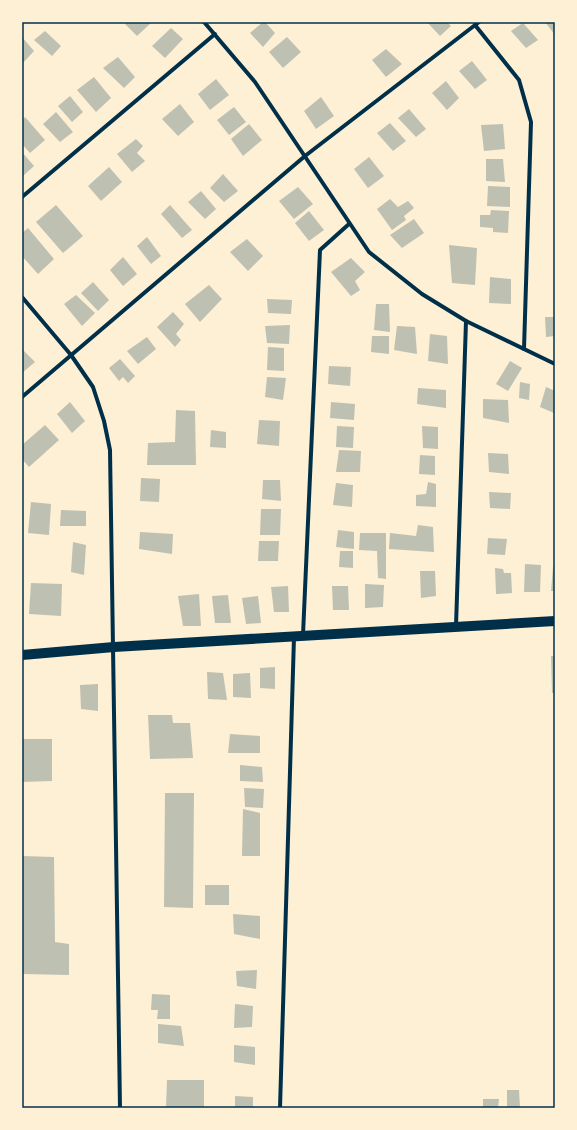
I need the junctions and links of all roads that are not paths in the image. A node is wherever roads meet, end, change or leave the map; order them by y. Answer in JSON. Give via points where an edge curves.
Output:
{"nodes":[{"id":1,"x":204,"y":22,"type":"edge"},
{"id":2,"x":477,"y":24,"type":"edge"},
{"id":3,"x":214,"y":34,"type":"junction"},
{"id":4,"x":305,"y":156,"type":"junction"},
{"id":5,"x":22,"y":197,"type":"edge"},
{"id":6,"x":349,"y":224,"type":"junction"},
{"id":7,"x":22,"y":297,"type":"edge"},
{"id":8,"x":466,"y":321,"type":"junction"},
{"id":9,"x":524,"y":349,"type":"junction"},
{"id":10,"x":71,"y":355,"type":"junction"},
{"id":11,"x":555,"y":364,"type":"edge"},
{"id":12,"x":22,"y":397,"type":"edge"},
{"id":13,"x":555,"y":622,"type":"edge"},
{"id":14,"x":456,"y":626,"type":"junction"},
{"id":15,"x":299,"y":637,"type":"junction"},
{"id":16,"x":114,"y":647,"type":"junction"},
{"id":17,"x":22,"y":655,"type":"edge"},
{"id":18,"x":120,"y":1108,"type":"edge"},
{"id":19,"x":280,"y":1108,"type":"edge"}],
"edges":[{"from":1,"to":3,"type":"street"},
{"from":2,"to":4,"type":"street"},
{"from":2,"to":9,"type":"street","via":[[519,80],[531,122]]},
{"from":3,"to":4,"type":"street","via":[[255,82]]},
{"from":3,"to":5,"type":"street"},
{"from":4,"to":6,"type":"street"},
{"from":4,"to":10,"type":"street"},
{"from":6,"to":8,"type":"street","via":[[369,252],[382,264],[422,294]]},
{"from":6,"to":15,"type":"street","via":[[320,250]]},
{"from":7,"to":10,"type":"street"},
{"from":8,"to":9,"type":"street"},
{"from":8,"to":14,"type":"street"},
{"from":9,"to":11,"type":"street"},
{"from":10,"to":12,"type":"street"},
{"from":10,"to":16,"type":"street","via":[[95,392],[108,441]]},
{"from":13,"to":14,"type":"main road"},
{"from":14,"to":15,"type":"main road"},
{"from":15,"to":16,"type":"main road"},
{"from":15,"to":19,"type":"street"},
{"from":16,"to":17,"type":"main road"},
{"from":16,"to":18,"type":"street"}]}
